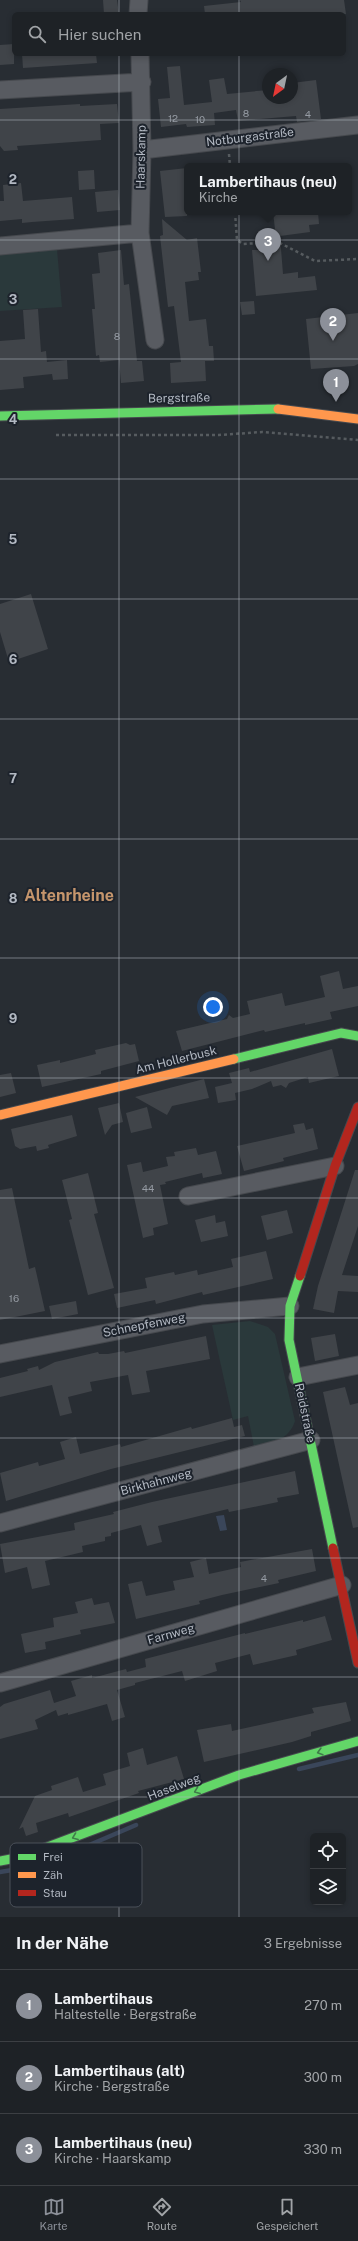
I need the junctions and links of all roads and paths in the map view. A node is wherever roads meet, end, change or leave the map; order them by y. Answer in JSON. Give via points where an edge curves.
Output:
{"nodes":[{"id":1,"x":139,"y":0,"type":"edge"},
{"id":2,"x":138,"y":12,"type":"edge"},
{"id":3,"x":140,"y":56,"type":"edge"},
{"id":4,"x":142,"y":82,"type":"junction"},
{"id":5,"x":0,"y":90,"type":"edge"},
{"id":6,"x":358,"y":125,"type":"edge"},
{"id":7,"x":142,"y":150,"type":"junction"},
{"id":8,"x":235,"y":215,"type":"edge"},
{"id":9,"x":140,"y":233,"type":"junction"},
{"id":10,"x":0,"y":246,"type":"edge"},
{"id":11,"x":358,"y":259,"type":"edge"},
{"id":12,"x":155,"y":340,"type":"dead end"},
{"id":13,"x":0,"y":416,"type":"edge"},
{"id":14,"x":358,"y":419,"type":"edge"},
{"id":15,"x":49,"y":434,"type":"dead end"},
{"id":16,"x":358,"y":440,"type":"edge"},
{"id":17,"x":358,"y":1036,"type":"edge"},
{"id":18,"x":358,"y":1107,"type":"edge"},
{"id":19,"x":0,"y":1115,"type":"edge"},
{"id":20,"x":335,"y":1166,"type":"junction"},
{"id":21,"x":188,"y":1196,"type":"dead end"},
{"id":22,"x":290,"y":1306,"type":"junction"},
{"id":23,"x":0,"y":1354,"type":"edge"},
{"id":24,"x":358,"y":1365,"type":"edge"},
{"id":25,"x":298,"y":1377,"type":"junction"},
{"id":26,"x":311,"y":1440,"type":"junction"},
{"id":27,"x":0,"y":1523,"type":"edge"},
{"id":28,"x":342,"y":1585,"type":"junction"},
{"id":29,"x":358,"y":1662,"type":"edge"},
{"id":30,"x":0,"y":1683,"type":"edge"},
{"id":31,"x":358,"y":1741,"type":"edge"},
{"id":32,"x":58,"y":1843,"type":"edge"},
{"id":33,"x":10,"y":1859,"type":"edge"},
{"id":34,"x":0,"y":1860,"type":"edge"}],
"edges":[{"from":1,"to":2,"type":"street"},
{"from":3,"to":4,"type":"street","name":"Haarskamp"},
{"from":4,"to":5,"type":"street"},
{"from":4,"to":7,"type":"street","name":"Haarskamp"},
{"from":6,"to":7,"type":"street","name":"Notburgastraße"},
{"from":7,"to":9,"type":"street","name":"Haarskamp"},
{"from":8,"to":11,"type":"path","via":[[238,240],[243,244],[278,242],[315,261]]},
{"from":9,"to":10,"type":"street"},
{"from":9,"to":12,"type":"street","name":"Haarskamp"},
{"from":13,"to":14,"type":"street","name":"Bergstraße","via":[[281,409]]},
{"from":15,"to":16,"type":"path","via":[[220,435],[262,432]]},
{"from":17,"to":19,"type":"street","name":"Am Hollerbusk","via":[[341,1033]]},
{"from":18,"to":20,"type":"street","name":"Reidstraße"},
{"from":20,"to":21,"type":"street"},
{"from":20,"to":22,"type":"street","name":"Reidstraße"},
{"from":22,"to":23,"type":"street","name":"Schnepfenweg","via":[[203,1314]]},
{"from":22,"to":25,"type":"street","name":"Reidstraße","via":[[289,1340]]},
{"from":24,"to":25,"type":"street"},
{"from":25,"to":26,"type":"street","name":"Reidstraße"},
{"from":26,"to":27,"type":"street","name":"Birkhahnweg"},
{"from":26,"to":28,"type":"street","name":"Reidstraße"},
{"from":28,"to":29,"type":"street","name":"Reidstraße"},
{"from":28,"to":30,"type":"street","name":"Farnweg"},
{"from":31,"to":32,"type":"street","name":"Haselweg","one_way":true,"via":[[239,1775]]},
{"from":33,"to":34,"type":"street","name":"Haselweg","one_way":true}]}
